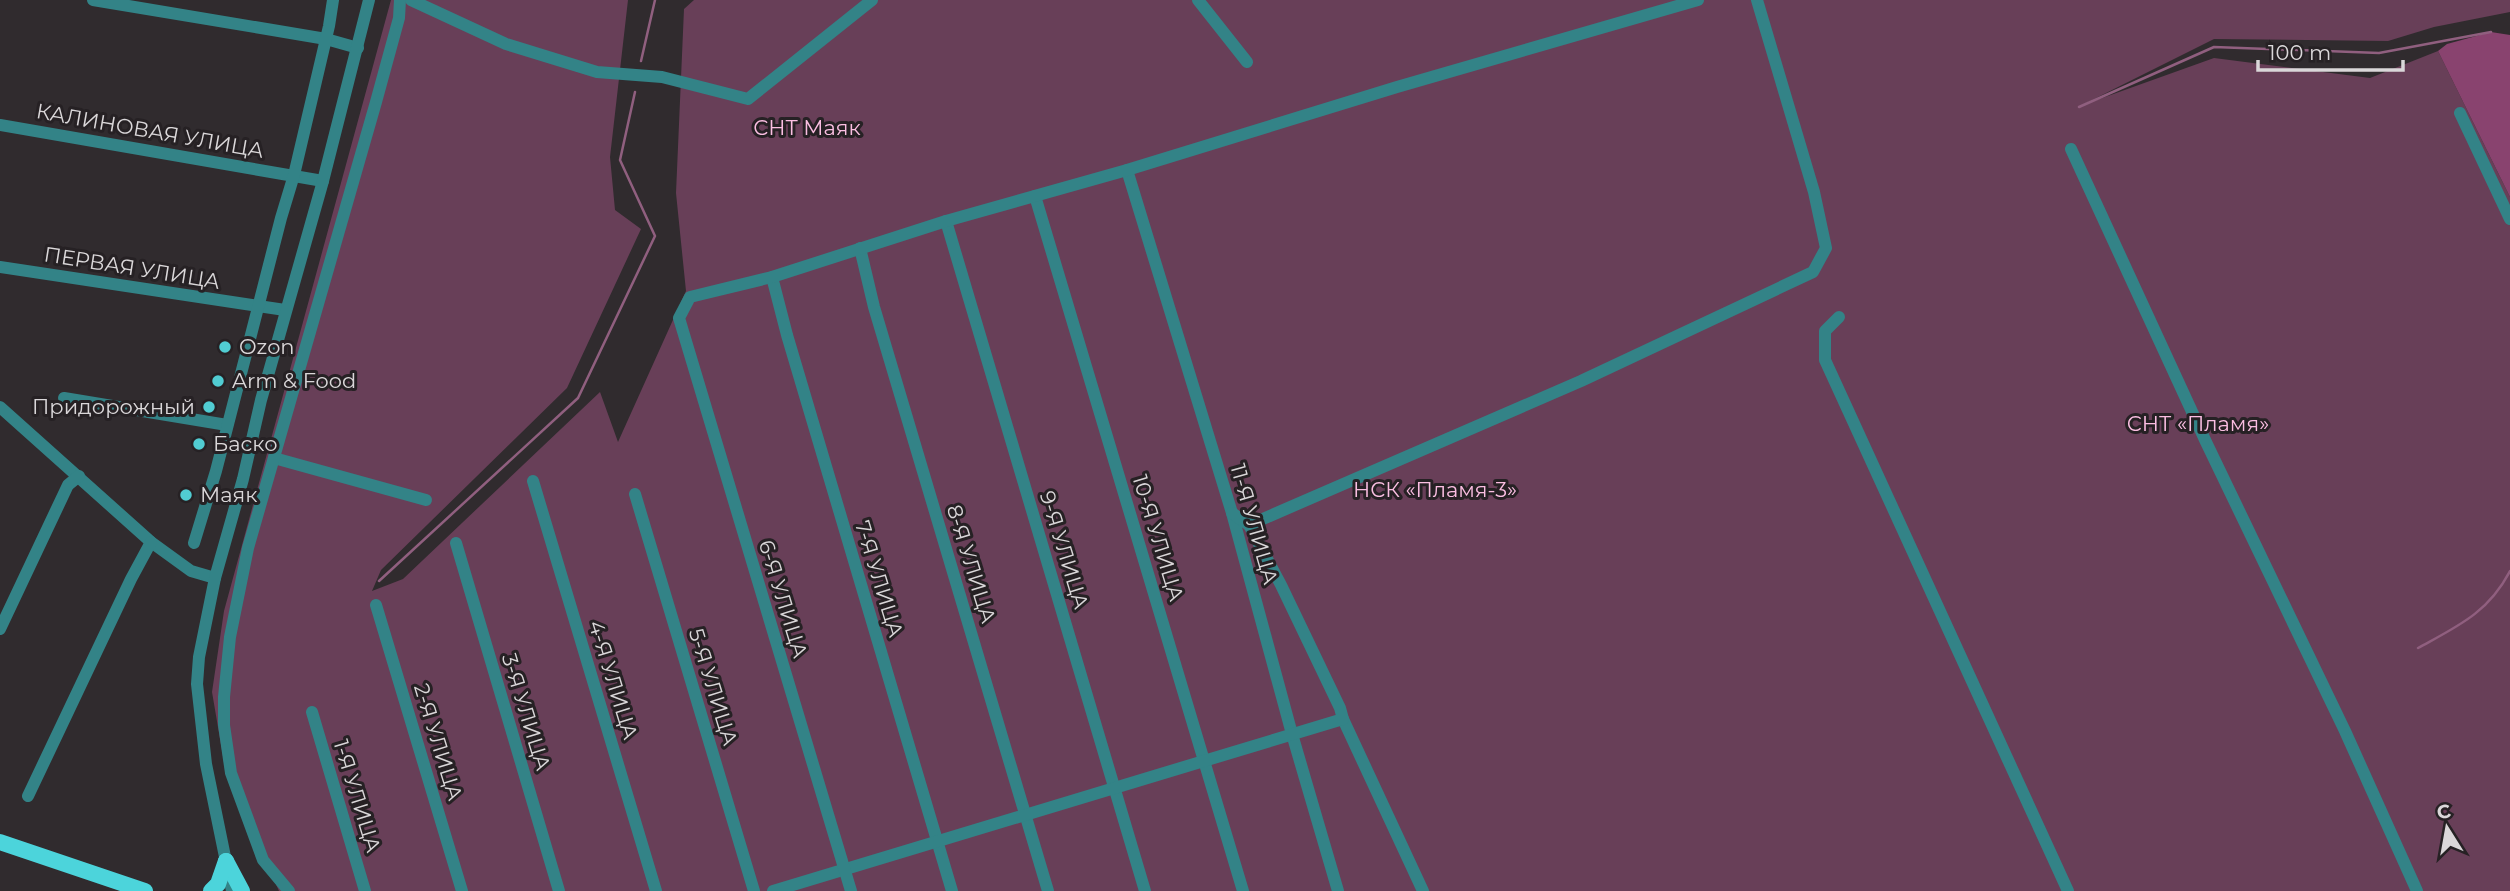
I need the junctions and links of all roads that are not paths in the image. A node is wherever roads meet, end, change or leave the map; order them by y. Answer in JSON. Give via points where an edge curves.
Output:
{"nodes":[{"id":1,"x":93,"y":0,"type":"edge"},
{"id":2,"x":333,"y":0,"type":"edge"},
{"id":3,"x":369,"y":0,"type":"edge"},
{"id":4,"x":400,"y":0,"type":"edge"},
{"id":5,"x":411,"y":0,"type":"edge"},
{"id":6,"x":872,"y":0,"type":"edge"},
{"id":7,"x":1198,"y":0,"type":"edge"},
{"id":8,"x":1698,"y":0,"type":"edge"},
{"id":9,"x":1757,"y":0,"type":"edge"},
{"id":10,"x":326,"y":39,"type":"junction"},
{"id":11,"x":358,"y":48,"type":"junction"},
{"id":12,"x":1247,"y":62,"type":"dead end"},
{"id":13,"x":2460,"y":113,"type":"dead end"},
{"id":14,"x":0,"y":125,"type":"edge"},
{"id":15,"x":2071,"y":149,"type":"dead end"},
{"id":16,"x":1127,"y":170,"type":"junction"},
{"id":17,"x":294,"y":175,"type":"junction"},
{"id":18,"x":323,"y":181,"type":"junction"},
{"id":19,"x":1035,"y":197,"type":"junction"},
{"id":20,"x":2510,"y":219,"type":"edge"},
{"id":21,"x":947,"y":221,"type":"junction"},
{"id":22,"x":860,"y":248,"type":"junction"},
{"id":23,"x":0,"y":267,"type":"edge"},
{"id":24,"x":772,"y":277,"type":"junction"},
{"id":25,"x":258,"y":308,"type":"junction"},
{"id":26,"x":285,"y":310,"type":"junction"},
{"id":27,"x":1839,"y":317,"type":"dead end"},
{"id":28,"x":237,"y":394,"type":"junction"},
{"id":29,"x":64,"y":398,"type":"dead end"},
{"id":30,"x":261,"y":400,"type":"junction"},
{"id":31,"x":0,"y":407,"type":"edge"},
{"id":32,"x":227,"y":425,"type":"junction"},
{"id":33,"x":274,"y":458,"type":"junction"},
{"id":34,"x":79,"y":476,"type":"junction"},
{"id":35,"x":533,"y":481,"type":"dead end"},
{"id":36,"x":635,"y":494,"type":"dead end"},
{"id":37,"x":426,"y":500,"type":"dead end"},
{"id":38,"x":1232,"y":513,"type":"junction"},
{"id":39,"x":1249,"y":525,"type":"junction"},
{"id":40,"x":151,"y":542,"type":"junction"},
{"id":41,"x":194,"y":543,"type":"dead end"},
{"id":42,"x":456,"y":543,"type":"dead end"},
{"id":43,"x":215,"y":578,"type":"junction"},
{"id":44,"x":376,"y":605,"type":"dead end"},
{"id":45,"x":0,"y":629,"type":"edge"},
{"id":46,"x":312,"y":712,"type":"dead end"},
{"id":47,"x":1343,"y":719,"type":"junction"},
{"id":48,"x":1292,"y":734,"type":"junction"},
{"id":49,"x":1205,"y":762,"type":"junction"},
{"id":50,"x":231,"y":773,"type":"junction"},
{"id":51,"x":210,"y":779,"type":"junction"},
{"id":52,"x":1115,"y":788,"type":"junction"},
{"id":53,"x":29,"y":796,"type":"dead end"},
{"id":54,"x":1026,"y":815,"type":"junction"},
{"id":55,"x":937,"y":841,"type":"junction"},
{"id":56,"x":0,"y":842,"type":"edge"},
{"id":57,"x":226,"y":861,"type":"junction"},
{"id":58,"x":844,"y":868,"type":"junction"},
{"id":59,"x":145,"y":891,"type":"edge"},
{"id":60,"x":211,"y":891,"type":"edge"},
{"id":61,"x":232,"y":891,"type":"edge"},
{"id":62,"x":242,"y":891,"type":"edge"},
{"id":63,"x":289,"y":891,"type":"edge"},
{"id":64,"x":365,"y":891,"type":"edge"},
{"id":65,"x":462,"y":891,"type":"edge"},
{"id":66,"x":559,"y":891,"type":"edge"},
{"id":67,"x":656,"y":891,"type":"edge"},
{"id":68,"x":754,"y":891,"type":"edge"},
{"id":69,"x":773,"y":891,"type":"edge"},
{"id":70,"x":851,"y":891,"type":"edge"},
{"id":71,"x":952,"y":891,"type":"edge"},
{"id":72,"x":1048,"y":891,"type":"edge"},
{"id":73,"x":1145,"y":891,"type":"edge"},
{"id":74,"x":1243,"y":891,"type":"edge"},
{"id":75,"x":1338,"y":891,"type":"edge"},
{"id":76,"x":1423,"y":891,"type":"edge"},
{"id":77,"x":2068,"y":891,"type":"edge"},
{"id":78,"x":2417,"y":891,"type":"edge"}],
"edges":[{"from":1,"to":10,"type":"street"},
{"from":2,"to":10,"type":"street"},
{"from":3,"to":11,"type":"street"},
{"from":4,"to":33,"type":"street","via":[[399,18]]},
{"from":5,"to":6,"type":"street","via":[[506,44],[597,72],[662,77],[748,99]]},
{"from":7,"to":12,"type":"street"},
{"from":8,"to":16,"type":"street"},
{"from":9,"to":39,"type":"street","via":[[1826,248],[1812,272],[1581,381]]},
{"from":10,"to":11,"type":"street"},
{"from":10,"to":17,"type":"street"},
{"from":11,"to":18,"type":"street"},
{"from":13,"to":20,"type":"street"},
{"from":14,"to":17,"type":"street","name":"КАЛИНОВАЯ УЛИЦА"},
{"from":15,"to":78,"type":"street"},
{"from":16,"to":19,"type":"street"},
{"from":16,"to":38,"type":"street","name":"11-Я УЛИЦА"},
{"from":17,"to":18,"type":"street","name":"КАЛИНОВАЯ УЛИЦА"},
{"from":17,"to":25,"type":"street"},
{"from":18,"to":26,"type":"street"},
{"from":19,"to":21,"type":"street"},
{"from":19,"to":49,"type":"street","name":"10-Я УЛИЦА"},
{"from":21,"to":22,"type":"street"},
{"from":21,"to":52,"type":"street","name":"9-Я УЛИЦА"},
{"from":22,"to":24,"type":"street"},
{"from":22,"to":54,"type":"street","name":"8-Я УЛИЦА"},
{"from":23,"to":25,"type":"street","name":"ПЕРВАЯ УЛИЦА"},
{"from":24,"to":55,"type":"street","name":"7-Я УЛИЦА"},
{"from":24,"to":58,"type":"street","name":"6-Я УЛИЦА","via":[[690,297],[679,318]]},
{"from":25,"to":26,"type":"street","name":"ПЕРВАЯ УЛИЦА"},
{"from":25,"to":28,"type":"street"},
{"from":26,"to":30,"type":"street"},
{"from":27,"to":77,"type":"street","via":[[1825,331],[1825,360]]},
{"from":28,"to":30,"type":"street"},
{"from":28,"to":32,"type":"street"},
{"from":29,"to":32,"type":"street"},
{"from":30,"to":43,"type":"street"},
{"from":31,"to":34,"type":"street"},
{"from":32,"to":41,"type":"street"},
{"from":33,"to":37,"type":"street"},
{"from":33,"to":50,"type":"street","via":[[248,548],[230,637],[224,706]]},
{"from":34,"to":40,"type":"street"},
{"from":34,"to":45,"type":"street","via":[[68,485]]},
{"from":35,"to":67,"type":"street","name":"4-Я УЛИЦА"},
{"from":36,"to":68,"type":"street","name":"5-Я УЛИЦА"},
{"from":38,"to":39,"type":"street"},
{"from":38,"to":48,"type":"street","name":"11-Я УЛИЦА"},
{"from":39,"to":47,"type":"street","via":[[1282,585]]},
{"from":40,"to":43,"type":"street","via":[[191,571]]},
{"from":40,"to":53,"type":"street"},
{"from":42,"to":66,"type":"street","name":"3-Я УЛИЦА"},
{"from":43,"to":51,"type":"street","via":[[198,657],[197,684]]},
{"from":44,"to":65,"type":"street","name":"2-Я УЛИЦА"},
{"from":46,"to":64,"type":"street","name":"1-Я УЛИЦА"},
{"from":47,"to":48,"type":"street"},
{"from":47,"to":76,"type":"street"},
{"from":48,"to":49,"type":"street"},
{"from":48,"to":75,"type":"street","name":"11-Я УЛИЦА"},
{"from":49,"to":52,"type":"street"},
{"from":49,"to":74,"type":"street","name":"10-Я УЛИЦА"},
{"from":50,"to":51,"type":"street"},
{"from":50,"to":63,"type":"street","via":[[263,860]]},
{"from":51,"to":57,"type":"street"},
{"from":52,"to":54,"type":"street"},
{"from":52,"to":73,"type":"street","name":"9-Я УЛИЦА"},
{"from":54,"to":55,"type":"street"},
{"from":54,"to":72,"type":"street","name":"8-Я УЛИЦА"},
{"from":55,"to":58,"type":"street"},
{"from":55,"to":71,"type":"street","name":"7-Я УЛИЦА"},
{"from":56,"to":59,"type":"main road"},
{"from":57,"to":60,"type":"main road"},
{"from":57,"to":61,"type":"street"},
{"from":57,"to":62,"type":"main road"},
{"from":58,"to":69,"type":"street"},
{"from":58,"to":70,"type":"street","name":"6-Я УЛИЦА"}]}
